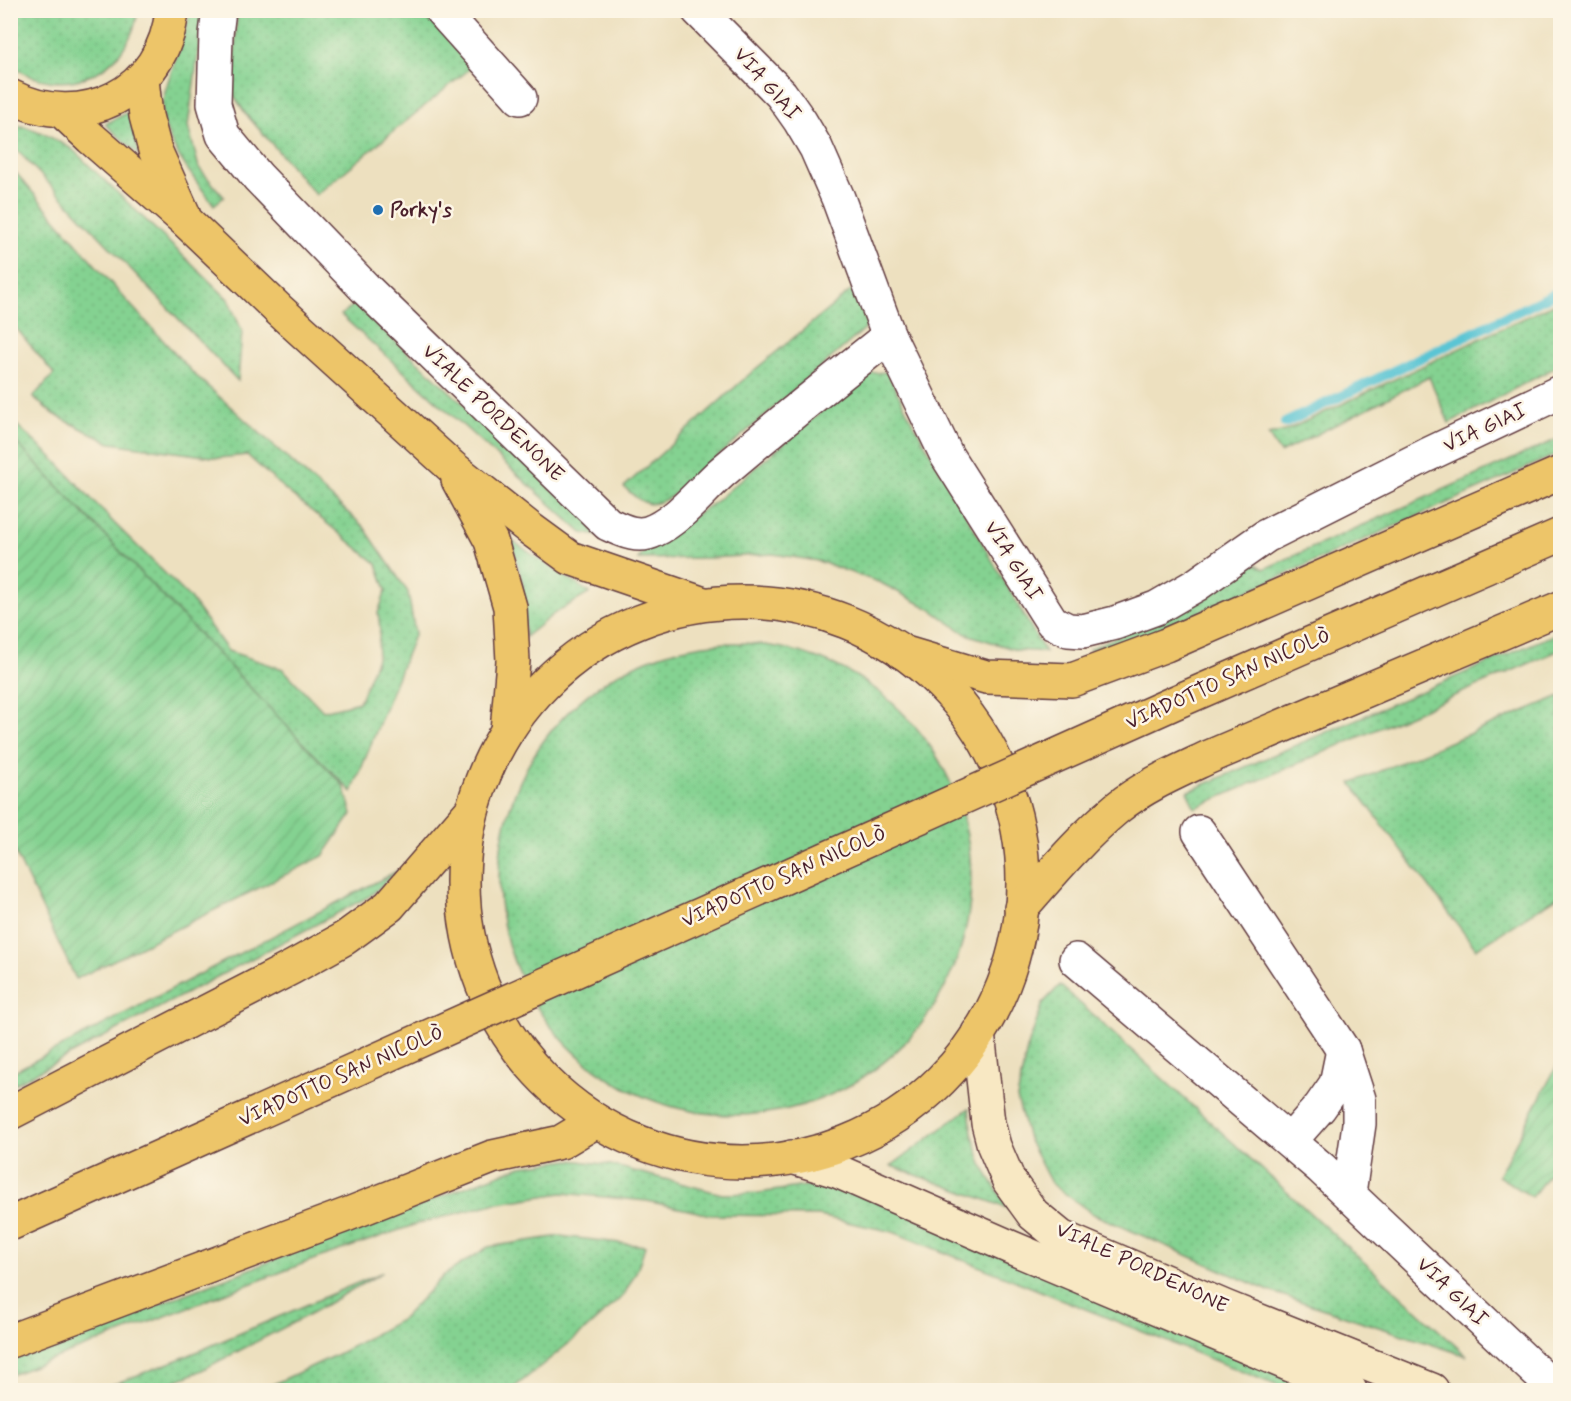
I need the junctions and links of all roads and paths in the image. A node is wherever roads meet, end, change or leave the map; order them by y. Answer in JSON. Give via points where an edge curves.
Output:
{"nodes":[{"id":1,"x":171,"y":10,"type":"edge"},
{"id":2,"x":219,"y":10,"type":"edge"},
{"id":3,"x":441,"y":10,"type":"edge"},
{"id":4,"x":698,"y":10,"type":"edge"},
{"id":5,"x":142,"y":79,"type":"junction"},
{"id":6,"x":10,"y":96,"type":"edge"},
{"id":7,"x":520,"y":98,"type":"dead end"},
{"id":8,"x":63,"y":111,"type":"junction"},
{"id":9,"x":187,"y":222,"type":"junction"},
{"id":10,"x":889,"y":336,"type":"junction"},
{"id":11,"x":1560,"y":392,"type":"edge"},
{"id":12,"x":452,"y":468,"type":"junction"},
{"id":13,"x":1560,"y":473,"type":"edge"},
{"id":14,"x":1560,"y":535,"type":"edge"},
{"id":15,"x":706,"y":605,"type":"junction"},
{"id":16,"x":1560,"y":608,"type":"edge"},
{"id":17,"x":902,"y":652,"type":"junction"},
{"id":18,"x":507,"y":731,"type":"junction"},
{"id":19,"x":472,"y":810,"type":"junction"},
{"id":20,"x":1199,"y":832,"type":"dead end"},
{"id":21,"x":1022,"y":908,"type":"junction"},
{"id":22,"x":1076,"y":960,"type":"dead end"},
{"id":23,"x":978,"y":1033,"type":"junction"},
{"id":24,"x":1343,"y":1050,"type":"junction"},
{"id":25,"x":10,"y":1113,"type":"edge"},
{"id":26,"x":596,"y":1121,"type":"junction"},
{"id":27,"x":1290,"y":1141,"type":"junction"},
{"id":28,"x":792,"y":1157,"type":"junction"},
{"id":29,"x":1349,"y":1193,"type":"junction"},
{"id":30,"x":10,"y":1224,"type":"edge"},
{"id":31,"x":10,"y":1341,"type":"edge"},
{"id":32,"x":1350,"y":1390,"type":"edge"},
{"id":33,"x":1432,"y":1390,"type":"edge"},
{"id":34,"x":1556,"y":1390,"type":"edge"}],
"edges":[{"from":1,"to":5,"type":"main road","via":[[162,50]]},
{"from":2,"to":10,"type":"street","name":"VIALE PORDENONE","via":[[214,104],[223,135],[367,290],[608,524],[630,534],[654,531]]},
{"from":3,"to":7,"type":"street"},
{"from":4,"to":10,"type":"street","name":"VIA GIAI","via":[[781,94],[816,148]]},
{"from":5,"to":8,"type":"main road","via":[[111,100],[87,109]]},
{"from":5,"to":9,"type":"main road","name":"VIALE PORDENONE","via":[[155,150]]},
{"from":6,"to":8,"type":"main road","via":[[40,108]]},
{"from":8,"to":9,"type":"main road","name":"VIALE PORDENONE"},
{"from":9,"to":12,"type":"main road","name":"VIALE PORDENONE"},
{"from":10,"to":11,"type":"street","name":"VIA GIAI","via":[[947,456],[1052,622],[1068,630],[1104,626],[1156,608],[1266,537]]},
{"from":12,"to":15,"type":"main road","name":"VIALE PORDENONE","via":[[570,558]]},
{"from":12,"to":18,"type":"main road","name":"VIALE PORDENONE","via":[[491,541],[510,607],[513,661]]},
{"from":13,"to":17,"type":"main road","via":[[1166,645],[1072,680],[986,677]]},
{"from":14,"to":30,"type":"main road","name":"VIADOTTO SAN NICOLÒ","bridge":true,"via":[[1176,702]]},
{"from":15,"to":17,"type":"main road","name":"VIALE PORDENONE","via":[[771,604],[819,613],[857,627]]},
{"from":15,"to":18,"type":"main road","name":"VIALE PORDENONE","via":[[645,620],[592,646],[546,683]]},
{"from":16,"to":21,"type":"main road","via":[[1155,783],[1118,807],[1089,833]]},
{"from":17,"to":21,"type":"main road","name":"VIALE PORDENONE","via":[[957,701],[981,734],[999,769],[1019,834]]},
{"from":18,"to":19,"type":"main road","name":"VIALE PORDENONE","via":[[485,771]]},
{"from":19,"to":25,"type":"main road","via":[[389,906],[345,938]]},
{"from":19,"to":26,"type":"main road","name":"VIALE PORDENONE","via":[[465,847],[463,896],[467,935],[482,986],[497,1018],[525,1058],[559,1093]]},
{"from":20,"to":24,"type":"street"},
{"from":21,"to":23,"type":"main road","name":"VIALE PORDENONE","via":[[1009,970]]},
{"from":22,"to":27,"type":"street"},
{"from":23,"to":28,"type":"main road","name":"VIALE PORDENONE","via":[[950,1071],[898,1115],[836,1146]]},
{"from":23,"to":33,"type":"main road","name":"VIALE PORDENONE","via":[[994,1146],[1009,1181],[1033,1214],[1061,1237]]},
{"from":24,"to":27,"type":"street","via":[[1336,1084]]},
{"from":24,"to":29,"type":"street","via":[[1359,1099]]},
{"from":26,"to":28,"type":"main road","name":"VIALE PORDENONE","via":[[643,1144],[681,1155],[739,1162]]},
{"from":26,"to":31,"type":"main road","via":[[561,1142],[492,1157]]},
{"from":27,"to":29,"type":"street","name":"VIA GIAI"},
{"from":28,"to":32,"type":"main road","name":"VIALE PORDENONE","via":[[837,1171]]},
{"from":29,"to":34,"type":"street","name":"VIA GIAI"}]}
